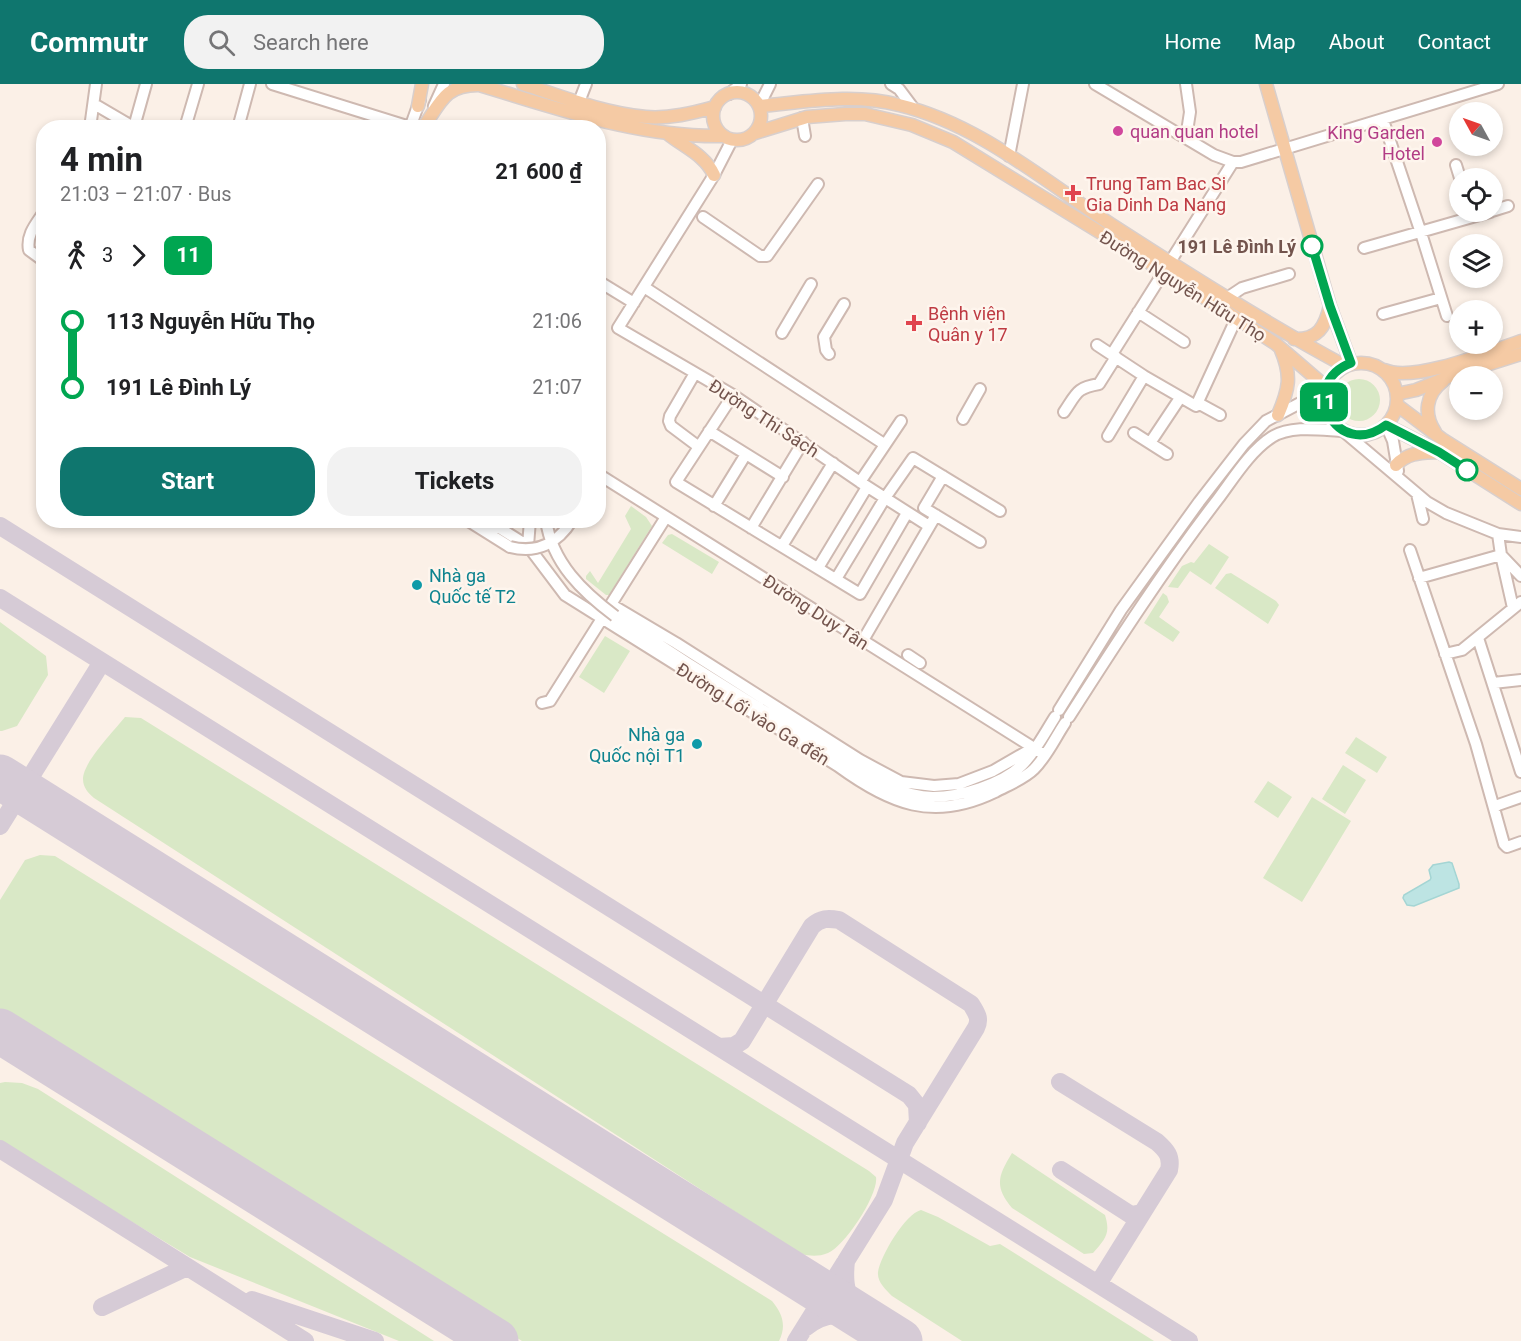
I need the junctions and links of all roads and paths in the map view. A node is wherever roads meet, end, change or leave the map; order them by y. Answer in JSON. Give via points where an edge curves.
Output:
{"nodes":[{"id":1,"x":96,"y":84,"type":"edge"},
{"id":2,"x":146,"y":84,"type":"edge"},
{"id":3,"x":198,"y":84,"type":"edge"},
{"id":4,"x":250,"y":84,"type":"edge"},
{"id":5,"x":272,"y":84,"type":"edge"},
{"id":6,"x":424,"y":84,"type":"edge"},
{"id":7,"x":444,"y":84,"type":"edge"},
{"id":8,"x":477,"y":84,"type":"edge"},
{"id":9,"x":523,"y":84,"type":"edge"},
{"id":10,"x":586,"y":84,"type":"edge"},
{"id":11,"x":741,"y":84,"type":"edge"},
{"id":12,"x":770,"y":84,"type":"edge"},
{"id":13,"x":891,"y":84,"type":"edge"},
{"id":14,"x":1023,"y":84,"type":"edge"},
{"id":15,"x":1095,"y":84,"type":"edge"},
{"id":16,"x":1186,"y":84,"type":"edge"},
{"id":17,"x":1266,"y":84,"type":"edge"},
{"id":18,"x":1498,"y":84,"type":"edge"},
{"id":19,"x":729,"y":94,"type":"junction"},
{"id":20,"x":579,"y":102,"type":"junction"},
{"id":21,"x":94,"y":104,"type":"junction"},
{"id":22,"x":418,"y":106,"type":"joint"},
{"id":23,"x":759,"y":106,"type":"junction"},
{"id":24,"x":715,"y":107,"type":"junction"},
{"id":25,"x":914,"y":109,"type":"junction"},
{"id":26,"x":802,"y":118,"type":"junction"},
{"id":27,"x":91,"y":120,"type":"edge"},
{"id":28,"x":122,"y":120,"type":"edge"},
{"id":29,"x":136,"y":120,"type":"edge"},
{"id":30,"x":187,"y":120,"type":"edge"},
{"id":31,"x":240,"y":120,"type":"edge"},
{"id":32,"x":388,"y":120,"type":"edge"},
{"id":33,"x":413,"y":120,"type":"edge"},
{"id":34,"x":428,"y":120,"type":"edge"},
{"id":35,"x":429,"y":120,"type":"edge"},
{"id":36,"x":595,"y":120,"type":"edge"},
{"id":37,"x":1383,"y":120,"type":"junction"},
{"id":38,"x":606,"y":123,"type":"edge"},
{"id":39,"x":755,"y":133,"type":"junction"},
{"id":40,"x":667,"y":134,"type":"junction"},
{"id":41,"x":805,"y":136,"type":"dead end"},
{"id":42,"x":728,"y":138,"type":"junction"},
{"id":43,"x":1186,"y":138,"type":"junction"},
{"id":44,"x":1284,"y":150,"type":"junction"},
{"id":45,"x":1009,"y":156,"type":"junction"},
{"id":46,"x":1233,"y":162,"type":"junction"},
{"id":47,"x":1456,"y":165,"type":"dead end"},
{"id":48,"x":1457,"y":168,"type":"edge"},
{"id":49,"x":714,"y":175,"type":"junction"},
{"id":50,"x":818,"y":184,"type":"dead end"},
{"id":51,"x":1508,"y":206,"type":"dead end"},
{"id":52,"x":1503,"y":207,"type":"edge"},
{"id":53,"x":703,"y":217,"type":"dead end"},
{"id":54,"x":1451,"y":222,"type":"edge"},
{"id":55,"x":36,"y":225,"type":"edge"},
{"id":56,"x":1421,"y":233,"type":"junction"},
{"id":57,"x":1364,"y":248,"type":"dead end"},
{"id":58,"x":36,"y":255,"type":"edge"},
{"id":59,"x":1166,"y":266,"type":"junction"},
{"id":60,"x":1289,"y":274,"type":"dead end"},
{"id":61,"x":811,"y":284,"type":"dead end"},
{"id":62,"x":606,"y":286,"type":"edge"},
{"id":63,"x":644,"y":287,"type":"junction"},
{"id":64,"x":1227,"y":298,"type":"junction"},
{"id":65,"x":1441,"y":298,"type":"junction"},
{"id":66,"x":634,"y":303,"type":"junction"},
{"id":67,"x":844,"y":304,"type":"dead end"},
{"id":68,"x":1330,"y":306,"type":"junction"},
{"id":69,"x":1138,"y":312,"type":"junction"},
{"id":70,"x":1383,"y":314,"type":"dead end"},
{"id":71,"x":1447,"y":316,"type":"dead end"},
{"id":72,"x":1236,"y":319,"type":"junction"},
{"id":73,"x":782,"y":333,"type":"dead end"},
{"id":74,"x":1294,"y":339,"type":"junction"},
{"id":75,"x":1521,"y":341,"type":"edge"},
{"id":76,"x":1184,"y":342,"type":"dead end"},
{"id":77,"x":1097,"y":345,"type":"dead end"},
{"id":78,"x":1279,"y":346,"type":"junction"},
{"id":79,"x":829,"y":354,"type":"dead end"},
{"id":80,"x":1521,"y":354,"type":"edge"},
{"id":81,"x":1114,"y":356,"type":"junction"},
{"id":82,"x":1348,"y":365,"type":"junction"},
{"id":83,"x":1377,"y":366,"type":"junction"},
{"id":84,"x":1483,"y":366,"type":"edge"},
{"id":85,"x":695,"y":373,"type":"junction"},
{"id":86,"x":1144,"y":376,"type":"junction"},
{"id":87,"x":1449,"y":377,"type":"edge"},
{"id":88,"x":1449,"y":378,"type":"edge"},
{"id":89,"x":981,"y":389,"type":"dead end"},
{"id":90,"x":1325,"y":391,"type":"junction"},
{"id":91,"x":733,"y":395,"type":"junction"},
{"id":92,"x":1180,"y":398,"type":"junction"},
{"id":93,"x":1397,"y":400,"type":"junction"},
{"id":94,"x":1198,"y":403,"type":"junction"},
{"id":95,"x":1064,"y":412,"type":"dead end"},
{"id":96,"x":1220,"y":415,"type":"dead end"},
{"id":97,"x":1278,"y":415,"type":"junction"},
{"id":98,"x":963,"y":419,"type":"dead end"},
{"id":99,"x":901,"y":421,"type":"dead end"},
{"id":100,"x":1266,"y":421,"type":"junction"},
{"id":101,"x":1386,"y":425,"type":"junction"},
{"id":102,"x":709,"y":431,"type":"junction"},
{"id":103,"x":1343,"y":431,"type":"junction"},
{"id":104,"x":1134,"y":433,"type":"dead end"},
{"id":105,"x":1108,"y":436,"type":"dead end"},
{"id":106,"x":1274,"y":436,"type":"junction"},
{"id":107,"x":1442,"y":439,"type":"junction"},
{"id":108,"x":803,"y":442,"type":"junction"},
{"id":109,"x":1150,"y":443,"type":"junction"},
{"id":110,"x":884,"y":444,"type":"junction"},
{"id":111,"x":699,"y":447,"type":"junction"},
{"id":112,"x":1439,"y":452,"type":"junction"},
{"id":113,"x":746,"y":454,"type":"junction"},
{"id":114,"x":1167,"y":454,"type":"dead end"},
{"id":115,"x":833,"y":463,"type":"junction"},
{"id":116,"x":1397,"y":471,"type":"junction"},
{"id":117,"x":943,"y":476,"type":"junction"},
{"id":118,"x":783,"y":477,"type":"junction"},
{"id":119,"x":606,"y":479,"type":"edge"},
{"id":120,"x":863,"y":485,"type":"junction"},
{"id":121,"x":1521,"y":489,"type":"edge"},
{"id":122,"x":1417,"y":494,"type":"junction"},
{"id":123,"x":885,"y":498,"type":"junction"},
{"id":124,"x":1521,"y":504,"type":"edge"},
{"id":125,"x":714,"y":506,"type":"junction"},
{"id":126,"x":1000,"y":512,"type":"dead end"},
{"id":127,"x":907,"y":513,"type":"junction"},
{"id":128,"x":936,"y":515,"type":"junction"},
{"id":129,"x":666,"y":517,"type":"junction"},
{"id":130,"x":1423,"y":519,"type":"dead end"},
{"id":131,"x":929,"y":526,"type":"junction"},
{"id":132,"x":480,"y":528,"type":"edge"},
{"id":133,"x":488,"y":528,"type":"edge"},
{"id":134,"x":500,"y":528,"type":"edge"},
{"id":135,"x":529,"y":528,"type":"edge"},
{"id":136,"x":548,"y":528,"type":"edge"},
{"id":137,"x":566,"y":528,"type":"edge"},
{"id":138,"x":751,"y":528,"type":"junction"},
{"id":139,"x":1498,"y":534,"type":"junction"},
{"id":140,"x":1521,"y":537,"type":"edge"},
{"id":141,"x":980,"y":542,"type":"dead end"},
{"id":142,"x":528,"y":546,"type":"junction"},
{"id":143,"x":782,"y":546,"type":"junction"},
{"id":144,"x":1410,"y":550,"type":"dead end"},
{"id":145,"x":1501,"y":555,"type":"junction"},
{"id":146,"x":818,"y":568,"type":"junction"},
{"id":147,"x":1521,"y":576,"type":"edge"},
{"id":148,"x":1419,"y":578,"type":"junction"},
{"id":149,"x":836,"y":579,"type":"junction"},
{"id":150,"x":612,"y":605,"type":"junction"},
{"id":151,"x":1517,"y":605,"type":"edge"},
{"id":152,"x":602,"y":619,"type":"junction"},
{"id":153,"x":1478,"y":638,"type":"junction"},
{"id":154,"x":862,"y":642,"type":"junction"},
{"id":155,"x":1445,"y":654,"type":"junction"},
{"id":156,"x":908,"y":655,"type":"dead end"},
{"id":157,"x":920,"y":663,"type":"dead end"},
{"id":158,"x":1088,"y":664,"type":"junction"},
{"id":159,"x":1098,"y":671,"type":"junction"},
{"id":160,"x":1521,"y":680,"type":"edge"},
{"id":161,"x":1493,"y":683,"type":"junction"},
{"id":162,"x":542,"y":704,"type":"dead end"},
{"id":163,"x":1035,"y":747,"type":"junction"},
{"id":164,"x":1045,"y":755,"type":"junction"},
{"id":165,"x":1521,"y":772,"type":"edge"},
{"id":166,"x":1521,"y":797,"type":"edge"},
{"id":167,"x":1494,"y":808,"type":"junction"},
{"id":168,"x":1521,"y":842,"type":"edge"}],
"edges":[{"from":1,"to":21,"type":"street"},
{"from":2,"to":29,"type":"street"},
{"from":3,"to":30,"type":"street"},
{"from":4,"to":31,"type":"street"},
{"from":5,"to":32,"type":"street"},
{"from":6,"to":22,"type":"main road"},
{"from":7,"to":34,"type":"street"},
{"from":8,"to":35,"type":"main road","via":[[452,89]]},
{"from":8,"to":36,"type":"main road"},
{"from":9,"to":20,"type":"main road"},
{"from":10,"to":20,"type":"street"},
{"from":11,"to":19,"type":"street"},
{"from":12,"to":23,"type":"street"},
{"from":13,"to":25,"type":"street"},
{"from":14,"to":45,"type":"street"},
{"from":15,"to":43,"type":"street"},
{"from":16,"to":43,"type":"street","via":[[1190,112]]},
{"from":17,"to":44,"type":"main road"},
{"from":18,"to":37,"type":"street"},
{"from":19,"to":23,"type":"main road","via":[[748,95]]},
{"from":19,"to":24,"type":"main road"},
{"from":20,"to":24,"type":"main road","via":[[648,117]]},
{"from":21,"to":27,"type":"street"},
{"from":21,"to":28,"type":"street"},
{"from":22,"to":33,"type":"street"},
{"from":23,"to":25,"type":"main road","name":"Đường Nguyễn Hữu Thọ","via":[[844,99]]},
{"from":23,"to":39,"type":"main road","via":[[761,120]]},
{"from":24,"to":42,"type":"main road","via":[[714,123]]},
{"from":25,"to":45,"type":"main road","name":"Đường Nguyễn Hữu Thọ","via":[[960,128]]},
{"from":26,"to":39,"type":"main road","name":"Đường Nguyễn Hữu Thọ"},
{"from":26,"to":41,"type":"street"},
{"from":26,"to":59,"type":"main road","name":"Đường Nguyễn Hữu Thọ","via":[[865,114],[932,133],[987,161],[1098,232]]},
{"from":37,"to":44,"type":"street"},
{"from":37,"to":56,"type":"street"},
{"from":38,"to":40,"type":"main road"},
{"from":39,"to":42,"type":"main road","via":[[744,139]]},
{"from":40,"to":42,"type":"main road"},
{"from":40,"to":49,"type":"main road","via":[[699,155]]},
{"from":42,"to":49,"type":"street"},
{"from":43,"to":46,"type":"street"},
{"from":44,"to":46,"type":"street"},
{"from":44,"to":68,"type":"main road"},
{"from":45,"to":59,"type":"main road","name":"Đường Nguyễn Hữu Thọ"},
{"from":46,"to":59,"type":"street"},
{"from":47,"to":48,"type":"street"},
{"from":49,"to":63,"type":"street"},
{"from":50,"to":53,"type":"street","via":[[767,256],[760,256]]},
{"from":51,"to":52,"type":"street"},
{"from":54,"to":56,"type":"street"},
{"from":55,"to":58,"type":"street","via":[[27,244]]},
{"from":56,"to":57,"type":"street"},
{"from":56,"to":65,"type":"street"},
{"from":59,"to":64,"type":"main road","name":"Đường Nguyễn Hữu Thọ"},
{"from":59,"to":69,"type":"street"},
{"from":59,"to":72,"type":"main road","name":"Đường Nguyễn Hữu Thọ"},
{"from":60,"to":64,"type":"street","name":"Đường Nguyễn Hữu Thọ","via":[[1242,288]]},
{"from":61,"to":73,"type":"street"},
{"from":62,"to":66,"type":"street"},
{"from":63,"to":66,"type":"street"},
{"from":63,"to":110,"type":"street"},
{"from":64,"to":74,"type":"main road","name":"Đường Nguyễn Hữu Thọ"},
{"from":65,"to":70,"type":"street"},
{"from":65,"to":71,"type":"street"},
{"from":66,"to":85,"type":"street","name":"Đường Thi Sách","via":[[618,328]]},
{"from":67,"to":79,"type":"street","via":[[824,337]]},
{"from":68,"to":74,"type":"main road","via":[[1323,327],[1313,336]]},
{"from":68,"to":82,"type":"main road"},
{"from":69,"to":76,"type":"street"},
{"from":69,"to":81,"type":"street"},
{"from":72,"to":78,"type":"main road","name":"Đường Nguyễn Hữu Thọ"},
{"from":72,"to":94,"type":"street"},
{"from":74,"to":82,"type":"main road","name":"Đường Nguyễn Hữu Thọ"},
{"from":75,"to":83,"type":"main road","via":[[1413,373],[1398,374]]},
{"from":77,"to":81,"type":"street"},
{"from":78,"to":90,"type":"main road","name":"Đường Nguyễn Hữu Thọ"},
{"from":78,"to":97,"type":"main road","via":[[1289,374]]},
{"from":80,"to":84,"type":"main road"},
{"from":81,"to":86,"type":"street"},
{"from":81,"to":95,"type":"street","via":[[1099,384],[1081,388]]},
{"from":82,"to":83,"type":"main road"},
{"from":82,"to":90,"type":"main road","via":[[1330,378]]},
{"from":83,"to":93,"type":"main road","via":[[1391,378]]},
{"from":85,"to":91,"type":"street","name":"Đường Thi Sách"},
{"from":85,"to":111,"type":"street","via":[[669,421]]},
{"from":86,"to":92,"type":"street"},
{"from":86,"to":105,"type":"street"},
{"from":87,"to":93,"type":"main road"},
{"from":88,"to":107,"type":"main road","via":[[1434,390],[1428,406],[1430,424]]},
{"from":89,"to":98,"type":"street"},
{"from":90,"to":97,"type":"street"},
{"from":90,"to":103,"type":"main road","via":[[1324,404],[1330,420]]},
{"from":91,"to":102,"type":"street"},
{"from":91,"to":108,"type":"street","name":"Đường Thi Sách"},
{"from":92,"to":94,"type":"street","via":[[1193,405]]},
{"from":92,"to":109,"type":"street"},
{"from":93,"to":101,"type":"main road"},
{"from":93,"to":107,"type":"main road"},
{"from":94,"to":96,"type":"street"},
{"from":97,"to":100,"type":"street"},
{"from":99,"to":110,"type":"street"},
{"from":100,"to":106,"type":"street"},
{"from":100,"to":158,"type":"street","via":[[1199,502],[1121,610]]},
{"from":101,"to":103,"type":"main road","via":[[1362,435]]},
{"from":101,"to":112,"type":"main road"},
{"from":101,"to":116,"type":"street","via":[[1393,441]]},
{"from":102,"to":111,"type":"street"},
{"from":102,"to":113,"type":"street"},
{"from":103,"to":106,"type":"street","via":[[1288,431]]},
{"from":103,"to":116,"type":"street"},
{"from":104,"to":109,"type":"street"},
{"from":106,"to":159,"type":"street","via":[[1252,456],[1209,510]]},
{"from":107,"to":121,"type":"main road"},
{"from":108,"to":115,"type":"street","name":"Đường Thi Sách"},
{"from":108,"to":118,"type":"street"},
{"from":109,"to":114,"type":"street"},
{"from":110,"to":120,"type":"street"},
{"from":111,"to":125,"type":"street","via":[[676,482]]},
{"from":112,"to":116,"type":"main road","via":[[1410,454],[1402,458]]},
{"from":112,"to":124,"type":"main road"},
{"from":113,"to":118,"type":"street"},
{"from":113,"to":125,"type":"street"},
{"from":115,"to":120,"type":"street","name":"Đường Thi Sách"},
{"from":115,"to":143,"type":"street"},
{"from":116,"to":122,"type":"street"},
{"from":117,"to":123,"type":"street","via":[[913,458]]},
{"from":117,"to":126,"type":"street"},
{"from":117,"to":128,"type":"street","via":[[924,508]]},
{"from":118,"to":138,"type":"street"},
{"from":119,"to":129,"type":"street","name":"Đường Duy Tân"},
{"from":120,"to":123,"type":"street","name":"Đường Thi Sách"},
{"from":120,"to":146,"type":"street"},
{"from":122,"to":130,"type":"street"},
{"from":122,"to":139,"type":"street","via":[[1446,513]]},
{"from":123,"to":127,"type":"street","name":"Đường Thi Sách"},
{"from":123,"to":149,"type":"street"},
{"from":125,"to":138,"type":"street"},
{"from":127,"to":131,"type":"street","name":"Đường Thi Sách"},
{"from":127,"to":149,"type":"street","via":[[860,594]]},
{"from":128,"to":131,"type":"street"},
{"from":128,"to":141,"type":"street"},
{"from":129,"to":150,"type":"street"},
{"from":129,"to":154,"type":"street","name":"Đường Duy Tân"},
{"from":131,"to":154,"type":"street"},
{"from":132,"to":137,"type":"street","bridge":true,"via":[[510,546],[526,550],[546,546]]},
{"from":133,"to":142,"type":"street","via":[[512,543]]},
{"from":134,"to":142,"type":"street","name":"Đường Lối vào Ga đến"},
{"from":135,"to":142,"type":"street"},
{"from":136,"to":163,"type":"street","bridge":true,"via":[[559,558],[577,584],[615,616],[802,735],[892,787],[933,797],[975,790],[1023,765]]},
{"from":138,"to":143,"type":"street"},
{"from":139,"to":140,"type":"street"},
{"from":139,"to":145,"type":"street"},
{"from":142,"to":152,"type":"street","name":"Đường Lối vào Ga đến","via":[[565,595]]},
{"from":143,"to":146,"type":"street"},
{"from":144,"to":148,"type":"street"},
{"from":145,"to":147,"type":"street"},
{"from":145,"to":148,"type":"street"},
{"from":145,"to":151,"type":"street"},
{"from":146,"to":149,"type":"street"},
{"from":148,"to":155,"type":"street"},
{"from":150,"to":152,"type":"street"},
{"from":150,"to":163,"type":"street","via":[[901,782],[959,784],[993,771]]},
{"from":151,"to":153,"type":"street"},
{"from":152,"to":162,"type":"street","via":[[550,701]]},
{"from":152,"to":164,"type":"street","name":"Đường Lối vào Ga đến","via":[[863,785],[900,802],[938,807],[977,799],[1026,776]]},
{"from":153,"to":155,"type":"street","via":[[1462,650]]},
{"from":153,"to":161,"type":"street"},
{"from":154,"to":163,"type":"street","name":"Đường Duy Tân"},
{"from":155,"to":167,"type":"street"},
{"from":156,"to":157,"type":"street"},
{"from":158,"to":159,"type":"street"},
{"from":158,"to":163,"type":"street"},
{"from":159,"to":164,"type":"street"},
{"from":160,"to":161,"type":"street"},
{"from":161,"to":165,"type":"street"},
{"from":163,"to":164,"type":"street","name":"Đường Duy Tân"},
{"from":166,"to":167,"type":"street"},
{"from":167,"to":168,"type":"street","via":[[1504,844],[1507,847]]}]}
